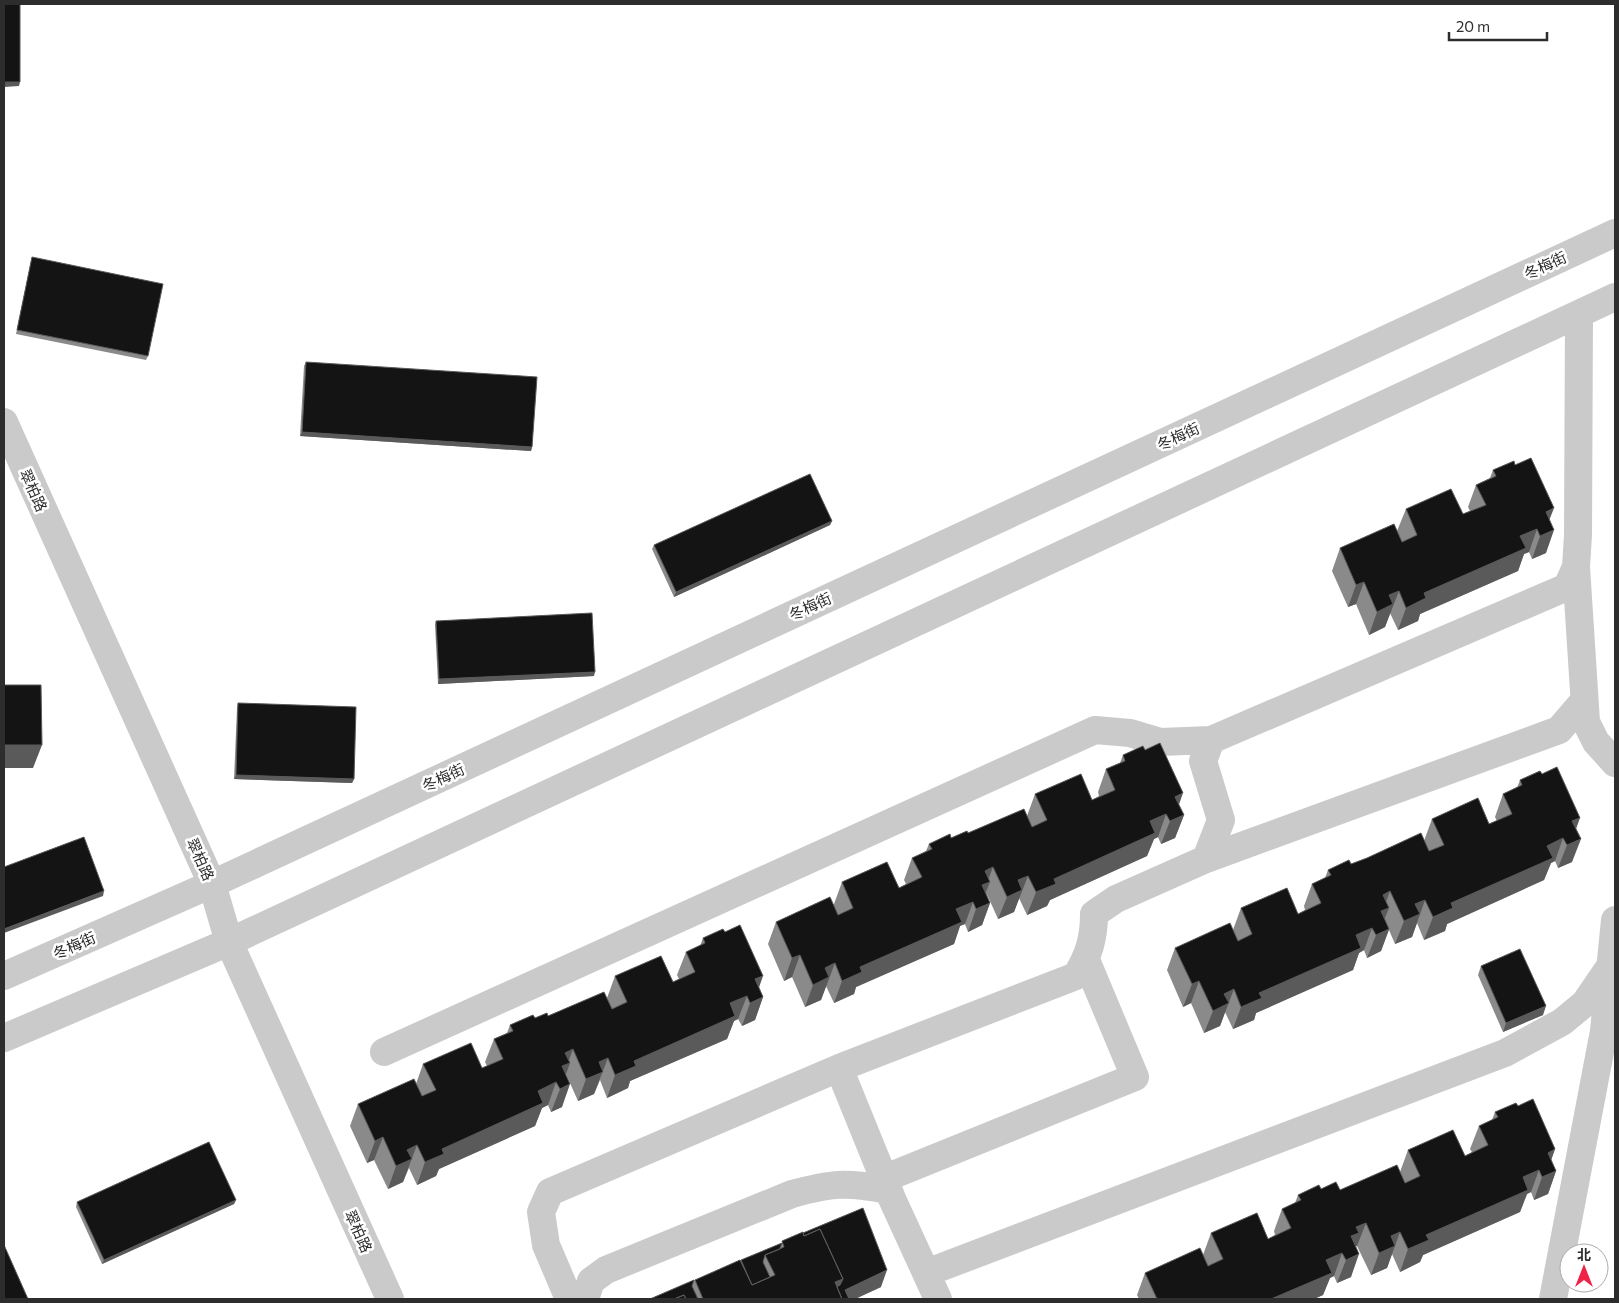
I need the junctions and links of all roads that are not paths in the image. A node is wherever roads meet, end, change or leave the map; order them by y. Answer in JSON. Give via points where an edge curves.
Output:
{"nodes":[{"id":1,"x":1615,"y":232,"type":"edge"},
{"id":2,"x":1615,"y":297,"type":"edge"},
{"id":3,"x":1579,"y":314,"type":"junction"},
{"id":4,"x":4,"y":422,"type":"edge"},
{"id":5,"x":1576,"y":567,"type":"junction"},
{"id":6,"x":1584,"y":701,"type":"junction"},
{"id":7,"x":1211,"y":740,"type":"junction"},
{"id":8,"x":1615,"y":763,"type":"edge"},
{"id":9,"x":1206,"y":859,"type":"junction"},
{"id":10,"x":212,"y":884,"type":"junction"},
{"id":11,"x":1615,"y":920,"type":"edge"},
{"id":12,"x":229,"y":942,"type":"junction"},
{"id":13,"x":1086,"y":960,"type":"junction"},
{"id":14,"x":1611,"y":965,"type":"junction"},
{"id":15,"x":4,"y":976,"type":"edge"},
{"id":16,"x":4,"y":1038,"type":"edge"},
{"id":17,"x":384,"y":1052,"type":"dead end"},
{"id":18,"x":839,"y":1068,"type":"junction"},
{"id":19,"x":888,"y":1190,"type":"junction"},
{"id":20,"x":926,"y":1273,"type":"junction"},
{"id":21,"x":390,"y":1299,"type":"edge"},
{"id":22,"x":569,"y":1299,"type":"edge"},
{"id":23,"x":585,"y":1299,"type":"edge"},
{"id":24,"x":938,"y":1299,"type":"edge"},
{"id":25,"x":1553,"y":1299,"type":"edge"}],
"edges":[{"from":1,"to":10,"type":"street","name":"冬梅街"},
{"from":2,"to":3,"type":"street"},
{"from":3,"to":5,"type":"street"},
{"from":3,"to":12,"type":"street"},
{"from":4,"to":10,"type":"street","name":"翠柏路"},
{"from":5,"to":6,"type":"street"},
{"from":5,"to":7,"type":"street","via":[[1567,587]]},
{"from":6,"to":8,"type":"street","via":[[1586,722]]},
{"from":6,"to":9,"type":"street","via":[[1559,730]]},
{"from":7,"to":9,"type":"street","via":[[1203,761],[1221,820]]},
{"from":7,"to":17,"type":"street","via":[[1160,742],[1130,733],[1095,730]]},
{"from":9,"to":13,"type":"street","via":[[1116,899],[1094,914],[1094,935]]},
{"from":10,"to":12,"type":"street","name":"翠柏路"},
{"from":10,"to":15,"type":"street","name":"冬梅街"},
{"from":11,"to":14,"type":"street"},
{"from":12,"to":16,"type":"street"},
{"from":12,"to":21,"type":"street","name":"翠柏路"},
{"from":13,"to":18,"type":"street","via":[[1076,976]]},
{"from":13,"to":19,"type":"street","via":[[1135,1076]]},
{"from":14,"to":20,"type":"street","via":[[1585,1003],[1562,1022],[1505,1053]]},
{"from":14,"to":25,"type":"street","via":[[1604,1031]]},
{"from":18,"to":19,"type":"street"},
{"from":18,"to":22,"type":"street","via":[[550,1192],[541,1212],[546,1245]]},
{"from":19,"to":20,"type":"street"},
{"from":19,"to":23,"type":"street","via":[[852,1183],[824,1185],[792,1194],[606,1270],[591,1281]]},
{"from":20,"to":24,"type":"street"}]}
